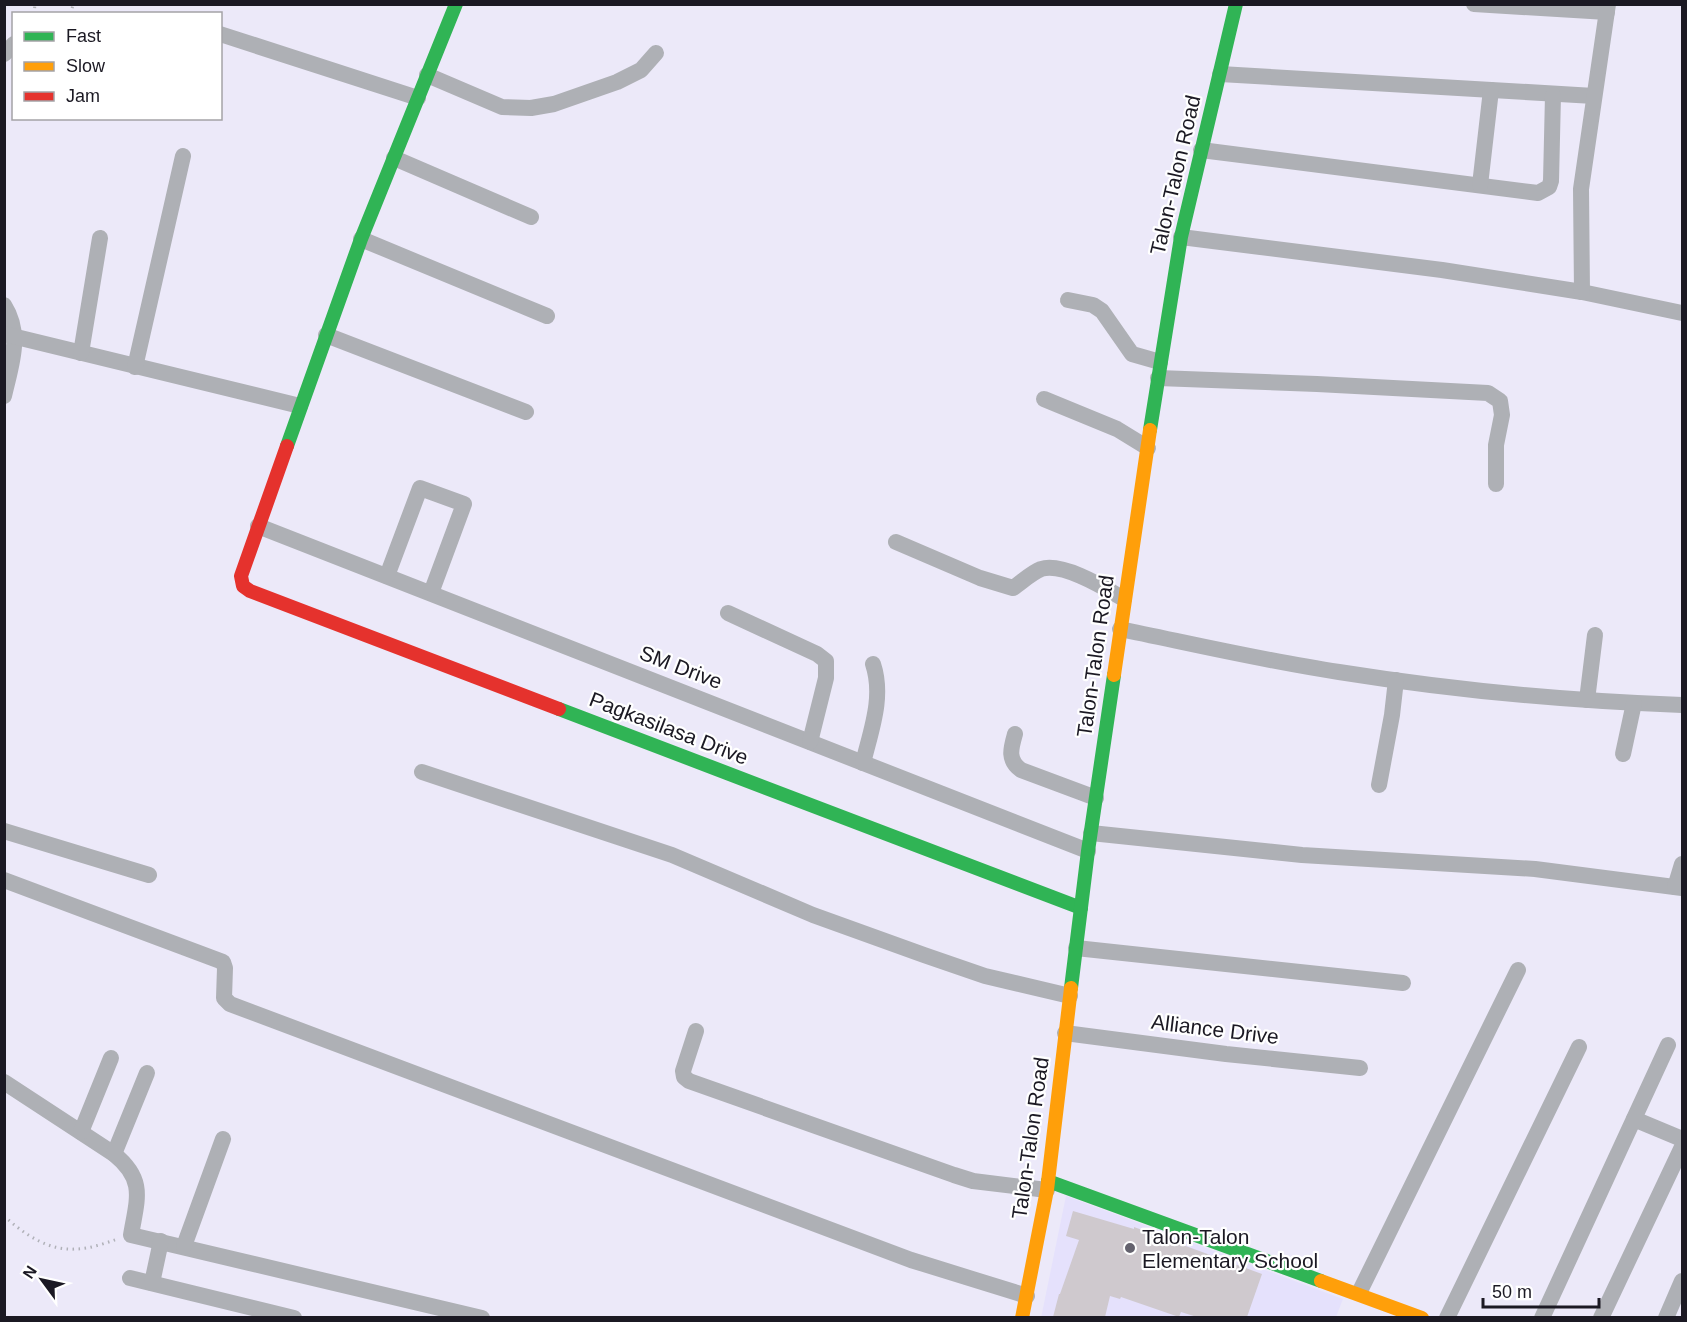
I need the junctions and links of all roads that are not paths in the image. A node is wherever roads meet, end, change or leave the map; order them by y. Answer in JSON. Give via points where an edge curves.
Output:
{"nodes":[{"id":1,"x":1236,"y":4,"type":"edge"},
{"id":2,"x":1474,"y":4,"type":"edge"},
{"id":3,"x":453,"y":6,"type":"edge"},
{"id":4,"x":1608,"y":8,"type":"edge"},
{"id":5,"x":222,"y":35,"type":"edge"},
{"id":6,"x":656,"y":53,"type":"dead end"},
{"id":7,"x":1220,"y":74,"type":"junction"},
{"id":8,"x":427,"y":75,"type":"junction"},
{"id":9,"x":1491,"y":90,"type":"junction"},
{"id":10,"x":1553,"y":95,"type":"junction"},
{"id":11,"x":1594,"y":96,"type":"junction"},
{"id":12,"x":418,"y":98,"type":"junction"},
{"id":13,"x":1201,"y":150,"type":"junction"},
{"id":14,"x":183,"y":156,"type":"dead end"},
{"id":15,"x":394,"y":158,"type":"junction"},
{"id":16,"x":1480,"y":185,"type":"junction"},
{"id":17,"x":531,"y":217,"type":"dead end"},
{"id":18,"x":1181,"y":237,"type":"junction"},
{"id":19,"x":100,"y":238,"type":"dead end"},
{"id":20,"x":361,"y":239,"type":"junction"},
{"id":21,"x":1582,"y":292,"type":"junction"},
{"id":22,"x":1068,"y":300,"type":"dead end"},
{"id":23,"x":4,"y":305,"type":"edge"},
{"id":24,"x":1682,"y":312,"type":"edge"},
{"id":25,"x":547,"y":316,"type":"dead end"},
{"id":26,"x":326,"y":335,"type":"junction"},
{"id":27,"x":10,"y":336,"type":"edge"},
{"id":28,"x":81,"y":353,"type":"junction"},
{"id":29,"x":135,"y":367,"type":"junction"},
{"id":30,"x":1159,"y":370,"type":"junction"},
{"id":31,"x":4,"y":396,"type":"edge"},
{"id":32,"x":1044,"y":399,"type":"dead end"},
{"id":33,"x":300,"y":406,"type":"junction"},
{"id":34,"x":526,"y":412,"type":"dead end"},
{"id":35,"x":1148,"y":448,"type":"junction"},
{"id":36,"x":1496,"y":484,"type":"dead end"},
{"id":37,"x":258,"y":526,"type":"junction"},
{"id":38,"x":896,"y":542,"type":"dead end"},
{"id":39,"x":387,"y":576,"type":"junction"},
{"id":40,"x":431,"y":593,"type":"junction"},
{"id":41,"x":1124,"y":599,"type":"junction"},
{"id":42,"x":728,"y":613,"type":"dead end"},
{"id":43,"x":1120,"y":629,"type":"junction"},
{"id":44,"x":1596,"y":635,"type":"dead end"},
{"id":45,"x":873,"y":664,"type":"dead end"},
{"id":46,"x":1396,"y":680,"type":"junction"},
{"id":47,"x":1587,"y":700,"type":"junction"},
{"id":48,"x":1634,"y":703,"type":"junction"},
{"id":49,"x":1683,"y":705,"type":"edge"},
{"id":50,"x":1015,"y":734,"type":"dead end"},
{"id":51,"x":810,"y":742,"type":"junction"},
{"id":52,"x":1623,"y":754,"type":"dead end"},
{"id":53,"x":863,"y":763,"type":"junction"},
{"id":54,"x":422,"y":772,"type":"dead end"},
{"id":55,"x":1379,"y":784,"type":"dead end"},
{"id":56,"x":1096,"y":798,"type":"junction"},
{"id":57,"x":4,"y":831,"type":"edge"},
{"id":58,"x":1091,"y":833,"type":"junction"},
{"id":59,"x":1088,"y":851,"type":"junction"},
{"id":60,"x":1683,"y":864,"type":"edge"},
{"id":61,"x":149,"y":875,"type":"dead end"},
{"id":62,"x":4,"y":880,"type":"edge"},
{"id":63,"x":1678,"y":887,"type":"edge"},
{"id":64,"x":1081,"y":908,"type":"junction"},
{"id":65,"x":1076,"y":948,"type":"junction"},
{"id":66,"x":1518,"y":970,"type":"dead end"},
{"id":67,"x":1403,"y":983,"type":"dead end"},
{"id":68,"x":1070,"y":996,"type":"junction"},
{"id":69,"x":696,"y":1031,"type":"dead end"},
{"id":70,"x":1065,"y":1033,"type":"junction"},
{"id":71,"x":1668,"y":1045,"type":"dead end"},
{"id":72,"x":1579,"y":1047,"type":"dead end"},
{"id":73,"x":111,"y":1058,"type":"dead end"},
{"id":74,"x":1360,"y":1068,"type":"dead end"},
{"id":75,"x":147,"y":1072,"type":"dead end"},
{"id":76,"x":4,"y":1082,"type":"edge"},
{"id":77,"x":1634,"y":1119,"type":"junction"},
{"id":78,"x":81,"y":1132,"type":"junction"},
{"id":79,"x":1683,"y":1138,"type":"edge"},
{"id":80,"x":224,"y":1139,"type":"dead end"},
{"id":81,"x":1683,"y":1147,"type":"edge"},
{"id":82,"x":114,"y":1154,"type":"junction"},
{"id":83,"x":1048,"y":1185,"type":"junction"},
{"id":84,"x":161,"y":1241,"type":"junction"},
{"id":85,"x":184,"y":1246,"type":"junction"},
{"id":86,"x":130,"y":1278,"type":"dead end"},
{"id":87,"x":1683,"y":1281,"type":"edge"},
{"id":88,"x":152,"y":1283,"type":"junction"},
{"id":89,"x":1359,"y":1293,"type":"junction"},
{"id":90,"x":1027,"y":1296,"type":"junction"},
{"id":91,"x":1402,"y":1314,"type":"edge"},
{"id":92,"x":460,"y":1315,"type":"edge"},
{"id":93,"x":294,"y":1317,"type":"edge"},
{"id":94,"x":482,"y":1317,"type":"edge"},
{"id":95,"x":1022,"y":1317,"type":"edge"},
{"id":96,"x":1422,"y":1317,"type":"edge"},
{"id":97,"x":1448,"y":1317,"type":"edge"},
{"id":98,"x":1542,"y":1317,"type":"edge"},
{"id":99,"x":1601,"y":1317,"type":"edge"},
{"id":100,"x":1666,"y":1317,"type":"edge"}],
"edges":[{"from":1,"to":7,"type":"street","name":"Talon-Talon Road"},
{"from":2,"to":4,"type":"street"},
{"from":3,"to":8,"type":"street"},
{"from":4,"to":11,"type":"street"},
{"from":5,"to":12,"type":"street"},
{"from":6,"to":8,"type":"street","via":[[641,70],[617,82],[531,108],[502,107]]},
{"from":7,"to":9,"type":"street"},
{"from":7,"to":13,"type":"street","name":"Talon-Talon Road"},
{"from":8,"to":12,"type":"street"},
{"from":9,"to":10,"type":"street"},
{"from":9,"to":16,"type":"street"},
{"from":10,"to":11,"type":"street"},
{"from":10,"to":16,"type":"street","via":[[1549,187],[1538,193]]},
{"from":11,"to":21,"type":"street","via":[[1581,189]]},
{"from":12,"to":15,"type":"street"},
{"from":13,"to":16,"type":"street"},
{"from":13,"to":18,"type":"street","name":"Talon-Talon Road"},
{"from":14,"to":29,"type":"street"},
{"from":15,"to":17,"type":"street"},
{"from":15,"to":20,"type":"street"},
{"from":18,"to":21,"type":"street"},
{"from":18,"to":30,"type":"street","name":"Talon-Talon Road"},
{"from":19,"to":28,"type":"street"},
{"from":20,"to":25,"type":"street"},
{"from":20,"to":26,"type":"street"},
{"from":21,"to":24,"type":"street"},
{"from":22,"to":30,"type":"street","via":[[1102,311],[1132,354]]},
{"from":23,"to":27,"type":"street","via":[[14,324]]},
{"from":26,"to":33,"type":"street"},
{"from":26,"to":34,"type":"street"},
{"from":27,"to":28,"type":"street"},
{"from":27,"to":31,"type":"street"},
{"from":28,"to":29,"type":"street"},
{"from":29,"to":33,"type":"street"},
{"from":30,"to":35,"type":"street","name":"Talon-Talon Road"},
{"from":30,"to":36,"type":"street","via":[[1488,393],[1500,401],[1502,415],[1496,445]]},
{"from":32,"to":35,"type":"street","via":[[1117,429]]},
{"from":33,"to":37,"type":"street"},
{"from":35,"to":41,"type":"street","name":"Talon-Talon Road"},
{"from":37,"to":39,"type":"street","name":"SM Drive"},
{"from":37,"to":64,"type":"street","name":"Pagkasilasa Drive","via":[[242,576],[243,586],[250,591]]},
{"from":38,"to":41,"type":"street","via":[[1013,588],[1040,570],[1054,568]]},
{"from":39,"to":40,"type":"street","name":"SM Drive"},
{"from":39,"to":40,"type":"street","via":[[420,488],[464,504]]},
{"from":40,"to":51,"type":"street","name":"SM Drive"},
{"from":41,"to":43,"type":"street","name":"Talon-Talon Road"},
{"from":42,"to":51,"type":"street","via":[[826,661],[828,669]]},
{"from":43,"to":46,"type":"street"},
{"from":43,"to":56,"type":"street","name":"Talon-Talon Road"},
{"from":44,"to":47,"type":"street"},
{"from":45,"to":53,"type":"street","via":[[879,689]]},
{"from":46,"to":47,"type":"street"},
{"from":46,"to":55,"type":"street"},
{"from":47,"to":48,"type":"street"},
{"from":48,"to":49,"type":"street"},
{"from":48,"to":52,"type":"street"},
{"from":50,"to":56,"type":"street","via":[[1011,755],[1014,765]]},
{"from":51,"to":53,"type":"street","name":"SM Drive"},
{"from":53,"to":59,"type":"street","name":"SM Drive"},
{"from":54,"to":68,"type":"street","via":[[672,855],[813,915],[924,956],[985,976]]},
{"from":56,"to":58,"type":"street","name":"Talon-Talon Road"},
{"from":57,"to":61,"type":"street"},
{"from":58,"to":59,"type":"street","name":"Talon-Talon Road"},
{"from":58,"to":63,"type":"street","via":[[1302,855],[1535,869]]},
{"from":59,"to":64,"type":"street","name":"Talon-Talon Road"},
{"from":60,"to":63,"type":"street"},
{"from":62,"to":90,"type":"street","via":[[223,962],[224,998],[230,1004],[910,1260]]},
{"from":64,"to":65,"type":"street","name":"Talon-Talon Road"},
{"from":65,"to":67,"type":"street"},
{"from":65,"to":68,"type":"street","name":"Talon-Talon Road"},
{"from":66,"to":89,"type":"street"},
{"from":68,"to":70,"type":"street","name":"Talon-Talon Road"},
{"from":69,"to":83,"type":"street","via":[[683,1071],[689,1081],[964,1178]]},
{"from":70,"to":74,"type":"street","name":"Alliance Drive"},
{"from":70,"to":83,"type":"street","name":"Talon-Talon Road"},
{"from":71,"to":77,"type":"street"},
{"from":72,"to":97,"type":"street"},
{"from":73,"to":78,"type":"street"},
{"from":75,"to":82,"type":"street"},
{"from":76,"to":78,"type":"street"},
{"from":77,"to":79,"type":"street"},
{"from":77,"to":98,"type":"street"},
{"from":78,"to":82,"type":"street"},
{"from":80,"to":85,"type":"street"},
{"from":81,"to":99,"type":"street"},
{"from":82,"to":84,"type":"street","via":[[128,1165],[136,1185],[138,1197],[131,1235]]},
{"from":83,"to":89,"type":"street"},
{"from":83,"to":90,"type":"street","name":"Talon-Talon Road"},
{"from":84,"to":85,"type":"street"},
{"from":84,"to":88,"type":"street"},
{"from":85,"to":92,"type":"street"},
{"from":86,"to":88,"type":"street"},
{"from":87,"to":100,"type":"street"},
{"from":88,"to":93,"type":"street"},
{"from":89,"to":91,"type":"street"},
{"from":90,"to":95,"type":"street","name":"Talon-Talon Road"},
{"from":91,"to":96,"type":"street"},
{"from":92,"to":94,"type":"street"}]}
